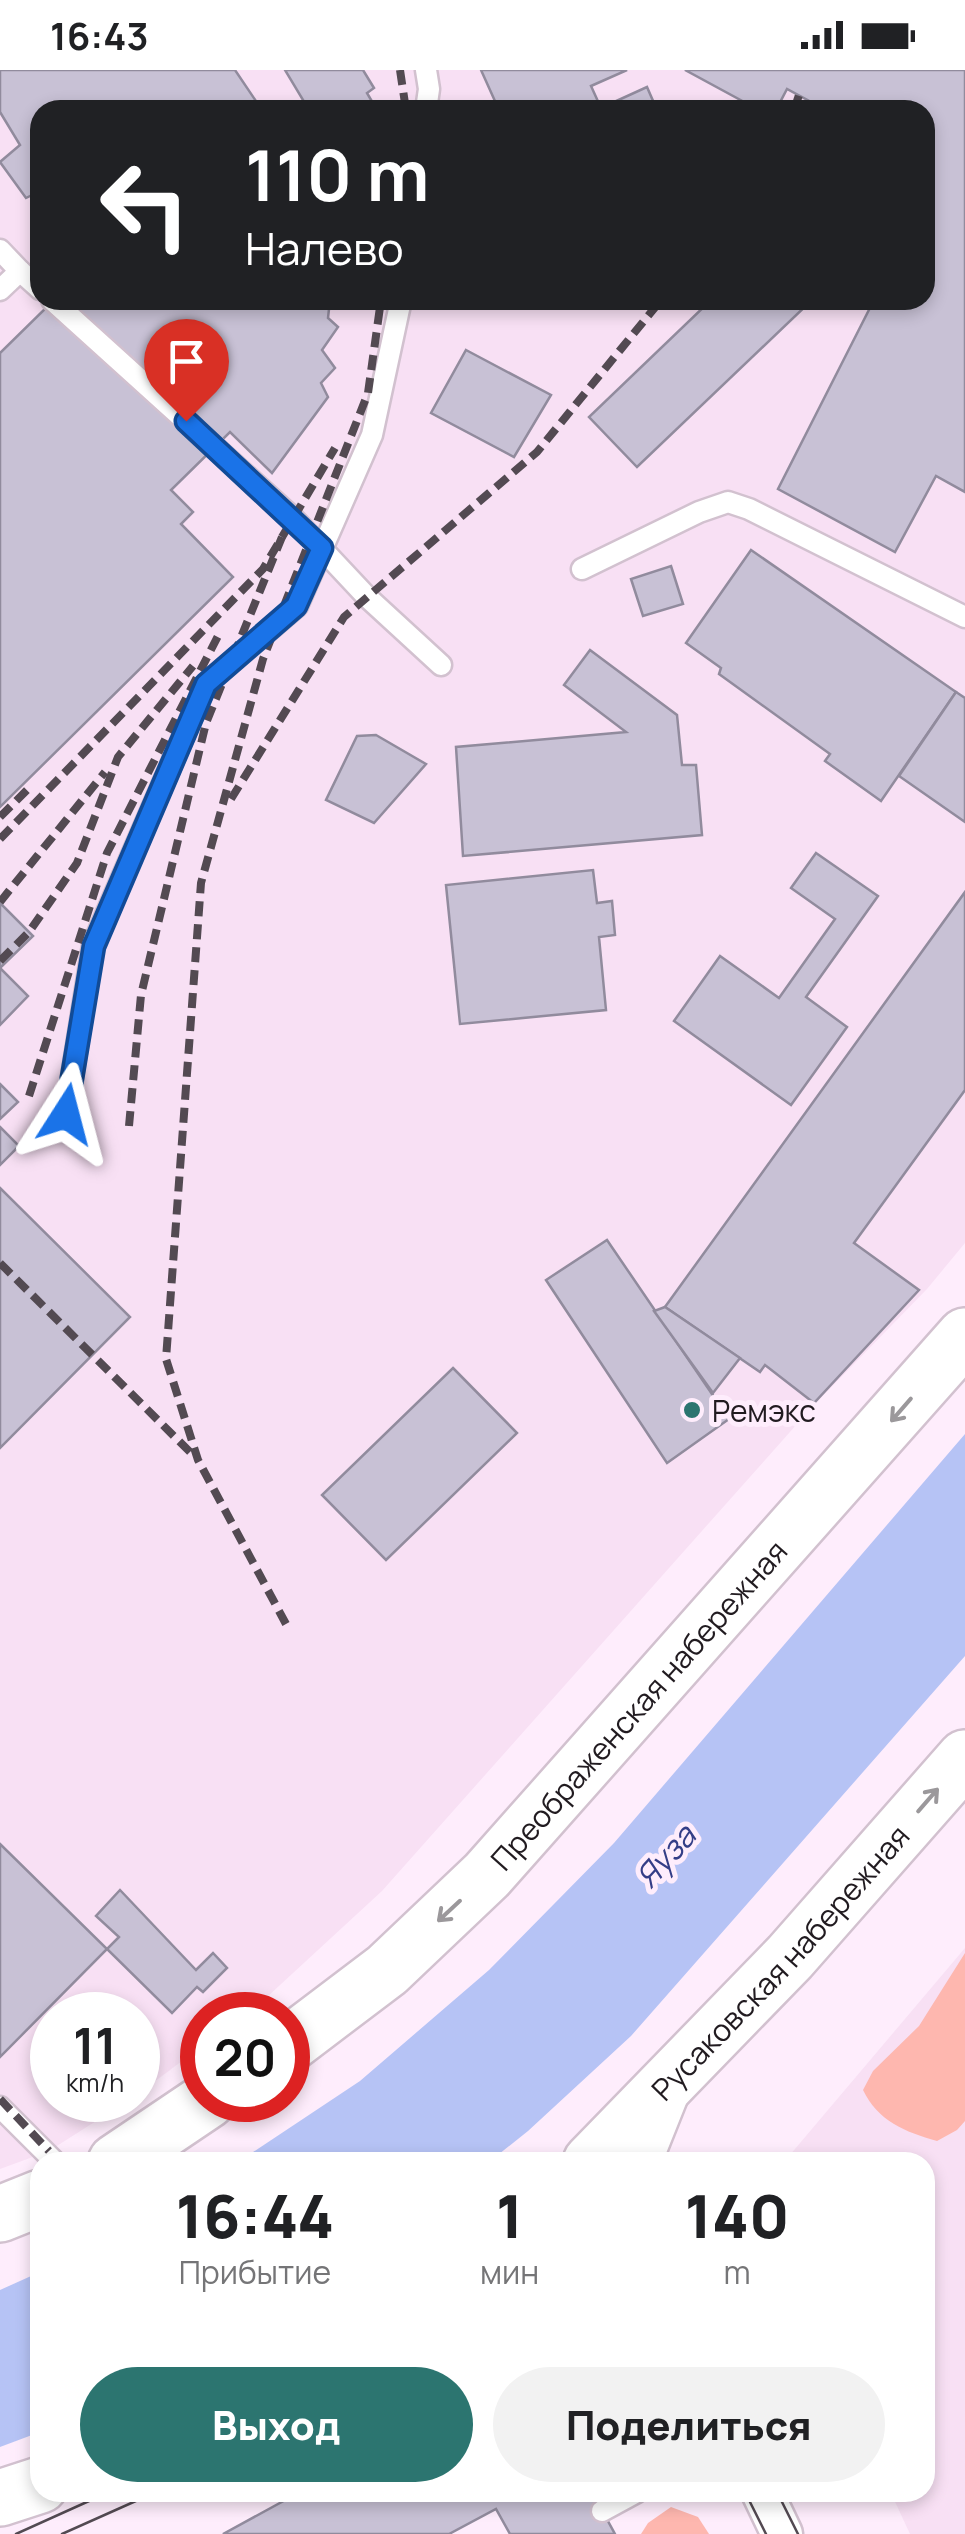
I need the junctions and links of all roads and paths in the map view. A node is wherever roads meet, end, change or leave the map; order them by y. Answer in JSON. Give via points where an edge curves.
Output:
{"nodes":[{"id":1,"x":426,"y":70,"type":"edge"},
{"id":2,"x":427,"y":100,"type":"edge"},
{"id":3,"x":0,"y":250,"type":"edge"},
{"id":4,"x":20,"y":271,"type":"junction"},
{"id":5,"x":30,"y":280,"type":"edge"},
{"id":6,"x":0,"y":290,"type":"edge"},
{"id":7,"x":63,"y":310,"type":"edge"},
{"id":8,"x":399,"y":310,"type":"edge"},
{"id":9,"x":322,"y":548,"type":"junction"},
{"id":10,"x":582,"y":569,"type":"dead end"},
{"id":11,"x":965,"y":617,"type":"edge"},
{"id":12,"x":441,"y":665,"type":"dead end"},
{"id":13,"x":66,"y":1114,"type":"dead end"},
{"id":14,"x":965,"y":1336,"type":"edge"},
{"id":15,"x":965,"y":1758,"type":"edge"},
{"id":16,"x":310,"y":2028,"type":"edge"},
{"id":17,"x":674,"y":2079,"type":"junction"},
{"id":18,"x":0,"y":2106,"type":"edge"},
{"id":19,"x":180,"y":2119,"type":"edge"},
{"id":20,"x":45,"y":2152,"type":"edge"},
{"id":21,"x":131,"y":2152,"type":"edge"},
{"id":22,"x":601,"y":2152,"type":"edge"},
{"id":23,"x":645,"y":2152,"type":"edge"},
{"id":24,"x":30,"y":2202,"type":"edge"},
{"id":25,"x":0,"y":2214,"type":"edge"},
{"id":26,"x":30,"y":2488,"type":"edge"},
{"id":27,"x":0,"y":2498,"type":"edge"},
{"id":28,"x":619,"y":2502,"type":"edge"},
{"id":29,"x":767,"y":2502,"type":"edge"},
{"id":30,"x":602,"y":2511,"type":"dead end"},
{"id":31,"x":782,"y":2534,"type":"edge"}],
"edges":[{"from":1,"to":2,"type":"lane"},
{"from":3,"to":4,"type":"lane"},
{"from":4,"to":5,"type":"lane"},
{"from":4,"to":6,"type":"lane"},
{"from":7,"to":9,"type":"lane"},
{"from":8,"to":9,"type":"lane","via":[[372,435]]},
{"from":9,"to":12,"type":"lane"},
{"from":9,"to":13,"type":"lane","via":[[296,606],[206,684],[94,946]]},
{"from":10,"to":11,"type":"lane","via":[[728,502]]},
{"from":14,"to":16,"type":"main road","name":"Преображенская набережная","one_way":true,"via":[[487,1875],[387,1970]]},
{"from":17,"to":15,"type":"main road","name":"Русаковская набережная","one_way":true},
{"from":17,"to":22,"type":"main road","name":"Русаковская набережная"},
{"from":17,"to":23,"type":"street"},
{"from":18,"to":20,"type":"lane"},
{"from":19,"to":21,"type":"main road"},
{"from":24,"to":25,"type":"main road"},
{"from":26,"to":27,"type":"main road"},
{"from":28,"to":30,"type":"lane"},
{"from":29,"to":31,"type":"street"}]}
